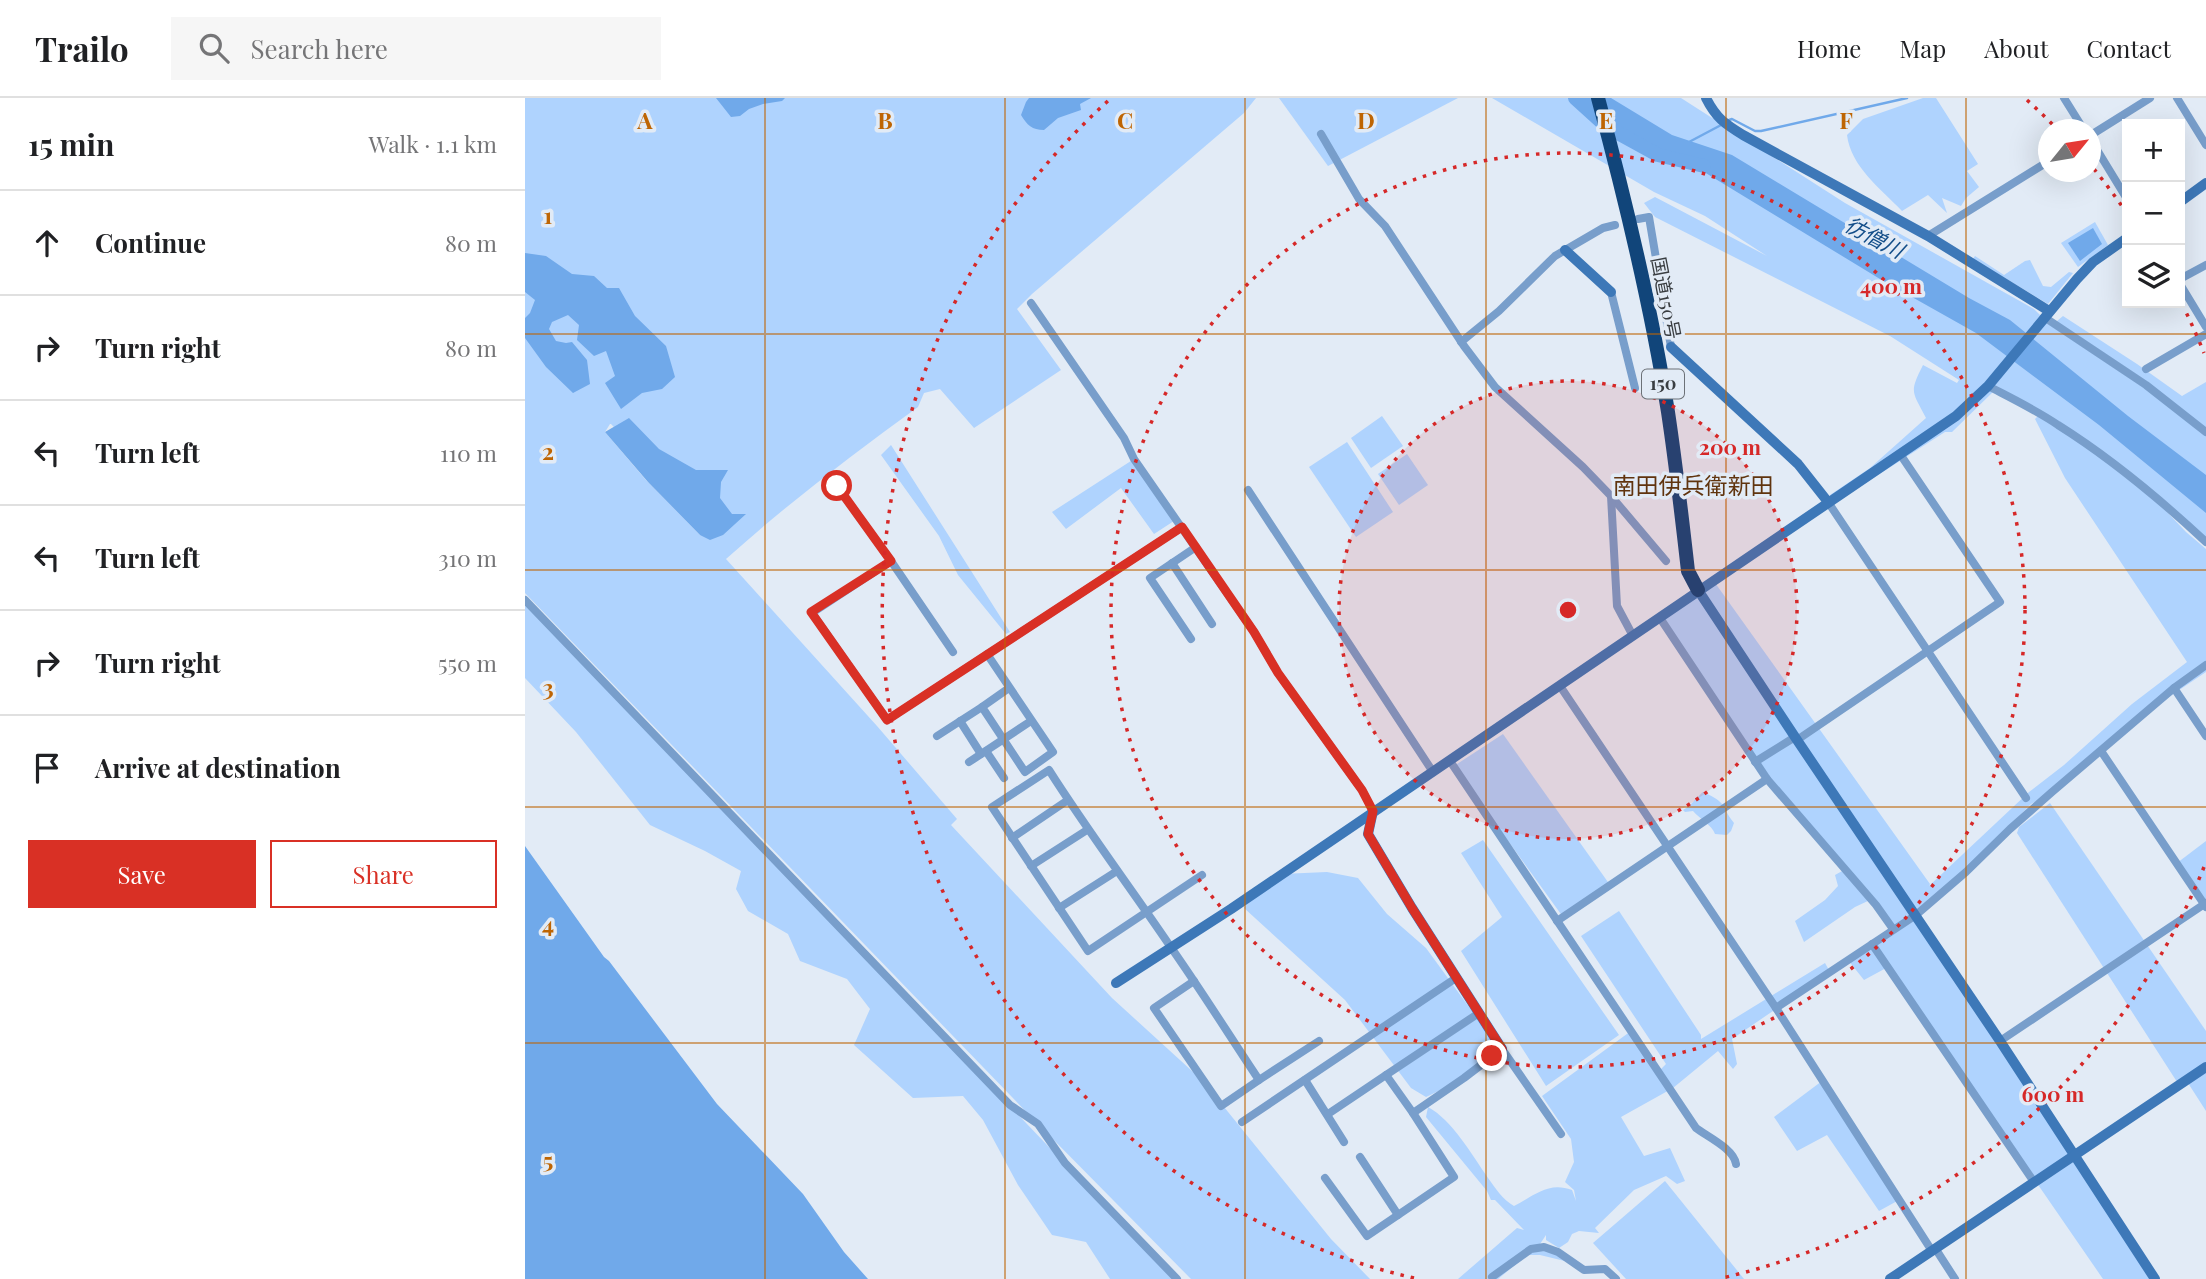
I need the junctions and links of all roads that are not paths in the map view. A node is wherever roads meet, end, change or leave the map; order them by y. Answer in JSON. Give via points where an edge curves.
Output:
{"nodes":[{"id":1,"x":1598,"y":98,"type":"edge"},
{"id":2,"x":1706,"y":98,"type":"edge"},
{"id":3,"x":2064,"y":98,"type":"edge"},
{"id":4,"x":2150,"y":98,"type":"edge"},
{"id":5,"x":2177,"y":98,"type":"edge"},
{"id":6,"x":2077,"y":119,"type":"edge"},
{"id":7,"x":2101,"y":131,"type":"edge"},
{"id":8,"x":1321,"y":134,"type":"dead end"},
{"id":9,"x":2206,"y":145,"type":"edge"},
{"id":10,"x":2101,"y":155,"type":"edge"},
{"id":11,"x":2038,"y":169,"type":"edge"},
{"id":12,"x":2206,"y":183,"type":"edge"},
{"id":13,"x":2122,"y":191,"type":"edge"},
{"id":14,"x":2185,"y":198,"type":"edge"},
{"id":15,"x":1638,"y":219,"type":"dead end"},
{"id":16,"x":1615,"y":225,"type":"dead end"},
{"id":17,"x":1929,"y":236,"type":"junction"},
{"id":18,"x":2122,"y":242,"type":"edge"},
{"id":19,"x":1565,"y":250,"type":"junction"},
{"id":20,"x":2206,"y":265,"type":"edge"},
{"id":21,"x":2185,"y":279,"type":"edge"},
{"id":22,"x":2185,"y":291,"type":"edge"},
{"id":23,"x":1611,"y":292,"type":"joint"},
{"id":24,"x":1031,"y":303,"type":"dead end"},
{"id":25,"x":2045,"y":316,"type":"junction"},
{"id":26,"x":2206,"y":327,"type":"edge"},
{"id":27,"x":2206,"y":334,"type":"edge"},
{"id":28,"x":1461,"y":342,"type":"junction"},
{"id":29,"x":1671,"y":347,"type":"joint"},
{"id":30,"x":2146,"y":369,"type":"dead end"},
{"id":31,"x":1988,"y":386,"type":"junction"},
{"id":32,"x":1635,"y":388,"type":"dead end"},
{"id":33,"x":2206,"y":432,"type":"edge"},
{"id":34,"x":1900,"y":454,"type":"junction"},
{"id":35,"x":837,"y":486,"type":"dead end"},
{"id":36,"x":1248,"y":490,"type":"dead end"},
{"id":37,"x":1611,"y":496,"type":"junction"},
{"id":38,"x":1828,"y":502,"type":"junction"},
{"id":39,"x":1182,"y":527,"type":"junction"},
{"id":40,"x":2206,"y":542,"type":"edge"},
{"id":41,"x":1196,"y":547,"type":"junction"},
{"id":42,"x":891,"y":561,"type":"junction"},
{"id":43,"x":1666,"y":561,"type":"dead end"},
{"id":44,"x":1172,"y":563,"type":"junction"},
{"id":45,"x":1698,"y":590,"type":"junction"},
{"id":46,"x":525,"y":600,"type":"edge"},
{"id":47,"x":1660,"y":618,"type":"junction"},
{"id":48,"x":1212,"y":624,"type":"dead end"},
{"id":49,"x":1633,"y":636,"type":"junction"},
{"id":50,"x":1191,"y":639,"type":"dead end"},
{"id":51,"x":1927,"y":651,"type":"junction"},
{"id":52,"x":953,"y":652,"type":"dead end"},
{"id":53,"x":987,"y":654,"type":"junction"},
{"id":54,"x":2206,"y":664,"type":"edge"},
{"id":55,"x":1560,"y":686,"type":"junction"},
{"id":56,"x":1009,"y":688,"type":"junction"},
{"id":57,"x":2174,"y":688,"type":"junction"},
{"id":58,"x":982,"y":707,"type":"junction"},
{"id":59,"x":960,"y":721,"type":"junction"},
{"id":60,"x":1031,"y":721,"type":"junction"},
{"id":61,"x":937,"y":736,"type":"dead end"},
{"id":62,"x":2206,"y":736,"type":"edge"},
{"id":63,"x":1796,"y":738,"type":"junction"},
{"id":64,"x":1003,"y":739,"type":"junction"},
{"id":65,"x":2101,"y":751,"type":"junction"},
{"id":66,"x":984,"y":752,"type":"junction"},
{"id":67,"x":1450,"y":761,"type":"junction"},
{"id":68,"x":969,"y":762,"type":"dead end"},
{"id":69,"x":1755,"y":762,"type":"junction"},
{"id":70,"x":1433,"y":772,"type":"junction"},
{"id":71,"x":1004,"y":778,"type":"dead end"},
{"id":72,"x":1767,"y":779,"type":"junction"},
{"id":73,"x":2026,"y":797,"type":"dead end"},
{"id":74,"x":1068,"y":800,"type":"junction"},
{"id":75,"x":1373,"y":811,"type":"junction"},
{"id":76,"x":1087,"y":830,"type":"junction"},
{"id":77,"x":1012,"y":838,"type":"junction"},
{"id":78,"x":1667,"y":847,"type":"junction"},
{"id":79,"x":1031,"y":866,"type":"junction"},
{"id":80,"x":1117,"y":871,"type":"junction"},
{"id":81,"x":1202,"y":875,"type":"dead end"},
{"id":82,"x":2205,"y":904,"type":"edge"},
{"id":83,"x":1059,"y":908,"type":"junction"},
{"id":84,"x":1147,"y":913,"type":"junction"},
{"id":85,"x":1916,"y":915,"type":"junction"},
{"id":86,"x":1557,"y":921,"type":"junction"},
{"id":87,"x":1893,"y":929,"type":"junction"},
{"id":88,"x":1872,"y":944,"type":"junction"},
{"id":89,"x":1171,"y":946,"type":"junction"},
{"id":90,"x":1456,"y":978,"type":"junction"},
{"id":91,"x":1193,"y":981,"type":"junction"},
{"id":92,"x":1116,"y":983,"type":"dead end"},
{"id":93,"x":1776,"y":1008,"type":"junction"},
{"id":94,"x":1479,"y":1013,"type":"junction"},
{"id":95,"x":1319,"y":1041,"type":"dead end"},
{"id":96,"x":2000,"y":1041,"type":"junction"},
{"id":97,"x":1502,"y":1049,"type":"junction"},
{"id":98,"x":2206,"y":1067,"type":"edge"},
{"id":99,"x":1386,"y":1076,"type":"junction"},
{"id":100,"x":1259,"y":1080,"type":"junction"},
{"id":101,"x":1305,"y":1080,"type":"junction"},
{"id":102,"x":1328,"y":1114,"type":"junction"},
{"id":103,"x":1413,"y":1114,"type":"junction"},
{"id":104,"x":1242,"y":1122,"type":"dead end"},
{"id":105,"x":1561,"y":1134,"type":"dead end"},
{"id":106,"x":1344,"y":1142,"type":"dead end"},
{"id":107,"x":2076,"y":1155,"type":"junction"},
{"id":108,"x":1360,"y":1157,"type":"dead end"},
{"id":109,"x":1736,"y":1164,"type":"dead end"},
{"id":110,"x":1325,"y":1178,"type":"dead end"},
{"id":111,"x":2034,"y":1182,"type":"junction"},
{"id":112,"x":1398,"y":1215,"type":"junction"},
{"id":113,"x":1933,"y":1250,"type":"junction"},
{"id":114,"x":1492,"y":1277,"type":"dead end"},
{"id":115,"x":1177,"y":1279,"type":"edge"},
{"id":116,"x":1616,"y":1279,"type":"edge"},
{"id":117,"x":1890,"y":1279,"type":"edge"},
{"id":118,"x":1955,"y":1279,"type":"edge"},
{"id":119,"x":2155,"y":1279,"type":"edge"}],
"edges":[{"from":1,"to":45,"type":"highway","name":"国道150号","number":"150","via":[[1640,268],[1668,411],[1688,571]]},
{"from":2,"to":17,"type":"street","via":[[1723,122],[1743,135]]},
{"from":3,"to":6,"type":"street"},
{"from":4,"to":7,"type":"street"},
{"from":5,"to":9,"type":"street"},
{"from":8,"to":28,"type":"street","via":[[1359,199],[1385,226]]},
{"from":10,"to":13,"type":"street"},
{"from":11,"to":17,"type":"street"},
{"from":12,"to":14,"type":"street"},
{"from":15,"to":29,"type":"street","via":[[1649,217]]},
{"from":16,"to":19,"type":"street"},
{"from":17,"to":25,"type":"street"},
{"from":18,"to":25,"type":"street","via":[[2093,262]]},
{"from":19,"to":23,"type":"street"},
{"from":19,"to":28,"type":"street"},
{"from":20,"to":21,"type":"street"},
{"from":22,"to":26,"type":"street"},
{"from":23,"to":32,"type":"street"},
{"from":24,"to":39,"type":"street"},
{"from":25,"to":31,"type":"street"},
{"from":25,"to":33,"type":"street"},
{"from":27,"to":30,"type":"street"},
{"from":28,"to":37,"type":"street","via":[[1495,387]]},
{"from":29,"to":38,"type":"street","via":[[1798,464]]},
{"from":31,"to":34,"type":"street","via":[[1956,416]]},
{"from":31,"to":40,"type":"street","via":[[2088,445]]},
{"from":34,"to":38,"type":"street"},
{"from":34,"to":51,"type":"street","via":[[2000,602]]},
{"from":35,"to":42,"type":"street"},
{"from":36,"to":70,"type":"street"},
{"from":37,"to":43,"type":"street"},
{"from":37,"to":49,"type":"street","via":[[1617,606]]},
{"from":38,"to":45,"type":"street"},
{"from":38,"to":51,"type":"street"},
{"from":39,"to":41,"type":"street"},
{"from":39,"to":53,"type":"street"},
{"from":41,"to":44,"type":"street"},
{"from":41,"to":75,"type":"street"},
{"from":42,"to":52,"type":"street"},
{"from":42,"to":53,"type":"street","via":[[811,612],[887,720]]},
{"from":44,"to":48,"type":"street"},
{"from":44,"to":50,"type":"street","via":[[1150,578]]},
{"from":45,"to":47,"type":"street"},
{"from":45,"to":63,"type":"street"},
{"from":46,"to":115,"type":"street","via":[[1010,1105],[1038,1124],[1065,1163]]},
{"from":47,"to":49,"type":"street"},
{"from":47,"to":69,"type":"street"},
{"from":49,"to":55,"type":"street"},
{"from":51,"to":63,"type":"street"},
{"from":51,"to":73,"type":"street"},
{"from":53,"to":56,"type":"street"},
{"from":54,"to":57,"type":"street"},
{"from":55,"to":67,"type":"street"},
{"from":55,"to":78,"type":"street"},
{"from":56,"to":58,"type":"street"},
{"from":56,"to":60,"type":"street"},
{"from":57,"to":62,"type":"street"},
{"from":57,"to":65,"type":"street"},
{"from":58,"to":59,"type":"street"},
{"from":58,"to":64,"type":"street"},
{"from":59,"to":61,"type":"street"},
{"from":59,"to":66,"type":"street"},
{"from":60,"to":64,"type":"street"},
{"from":60,"to":64,"type":"street","via":[[1053,752],[1025,772]]},
{"from":63,"to":69,"type":"street"},
{"from":63,"to":85,"type":"street"},
{"from":64,"to":66,"type":"street"},
{"from":65,"to":82,"type":"street"},
{"from":65,"to":85,"type":"street"},
{"from":66,"to":68,"type":"street"},
{"from":66,"to":71,"type":"street"},
{"from":67,"to":70,"type":"street"},
{"from":67,"to":86,"type":"street"},
{"from":69,"to":72,"type":"street"},
{"from":70,"to":75,"type":"street"},
{"from":72,"to":78,"type":"street"},
{"from":72,"to":87,"type":"street"},
{"from":74,"to":76,"type":"street"},
{"from":74,"to":77,"type":"street"},
{"from":74,"to":77,"type":"street","via":[[1049,770],[992,807]]},
{"from":75,"to":89,"type":"street"},
{"from":75,"to":90,"type":"street","via":[[1368,834]]},
{"from":76,"to":79,"type":"street"},
{"from":76,"to":80,"type":"street"},
{"from":77,"to":79,"type":"street"},
{"from":78,"to":86,"type":"street"},
{"from":78,"to":93,"type":"street"},
{"from":79,"to":83,"type":"street"},
{"from":80,"to":83,"type":"street"},
{"from":80,"to":84,"type":"street"},
{"from":81,"to":84,"type":"street"},
{"from":82,"to":96,"type":"street"},
{"from":83,"to":84,"type":"street","via":[[1088,951]]},
{"from":84,"to":89,"type":"street"},
{"from":85,"to":87,"type":"street"},
{"from":85,"to":96,"type":"street"},
{"from":86,"to":109,"type":"street","via":[[1696,1128],[1729,1152]]},
{"from":87,"to":88,"type":"street"},
{"from":88,"to":93,"type":"street"},
{"from":88,"to":111,"type":"street"},
{"from":89,"to":91,"type":"street"},
{"from":89,"to":92,"type":"street"},
{"from":90,"to":94,"type":"street"},
{"from":90,"to":101,"type":"street"},
{"from":91,"to":100,"type":"street"},
{"from":91,"to":100,"type":"street","via":[[1154,1008],[1221,1106]]},
{"from":93,"to":113,"type":"street"},
{"from":94,"to":97,"type":"street"},
{"from":94,"to":99,"type":"street"},
{"from":95,"to":100,"type":"street"},
{"from":96,"to":107,"type":"street"},
{"from":97,"to":103,"type":"street"},
{"from":97,"to":105,"type":"street"},
{"from":98,"to":107,"type":"street"},
{"from":99,"to":102,"type":"street"},
{"from":99,"to":103,"type":"street"},
{"from":101,"to":102,"type":"street"},
{"from":101,"to":104,"type":"street"},
{"from":102,"to":106,"type":"street"},
{"from":103,"to":112,"type":"street","via":[[1454,1177]]},
{"from":107,"to":111,"type":"street"},
{"from":107,"to":119,"type":"street"},
{"from":108,"to":112,"type":"street"},
{"from":110,"to":112,"type":"street","via":[[1367,1236]]},
{"from":111,"to":113,"type":"street"},
{"from":113,"to":117,"type":"street"},
{"from":113,"to":118,"type":"street"},
{"from":114,"to":116,"type":"street","via":[[1531,1250],[1544,1247],[1584,1270],[1605,1269]]}]}
